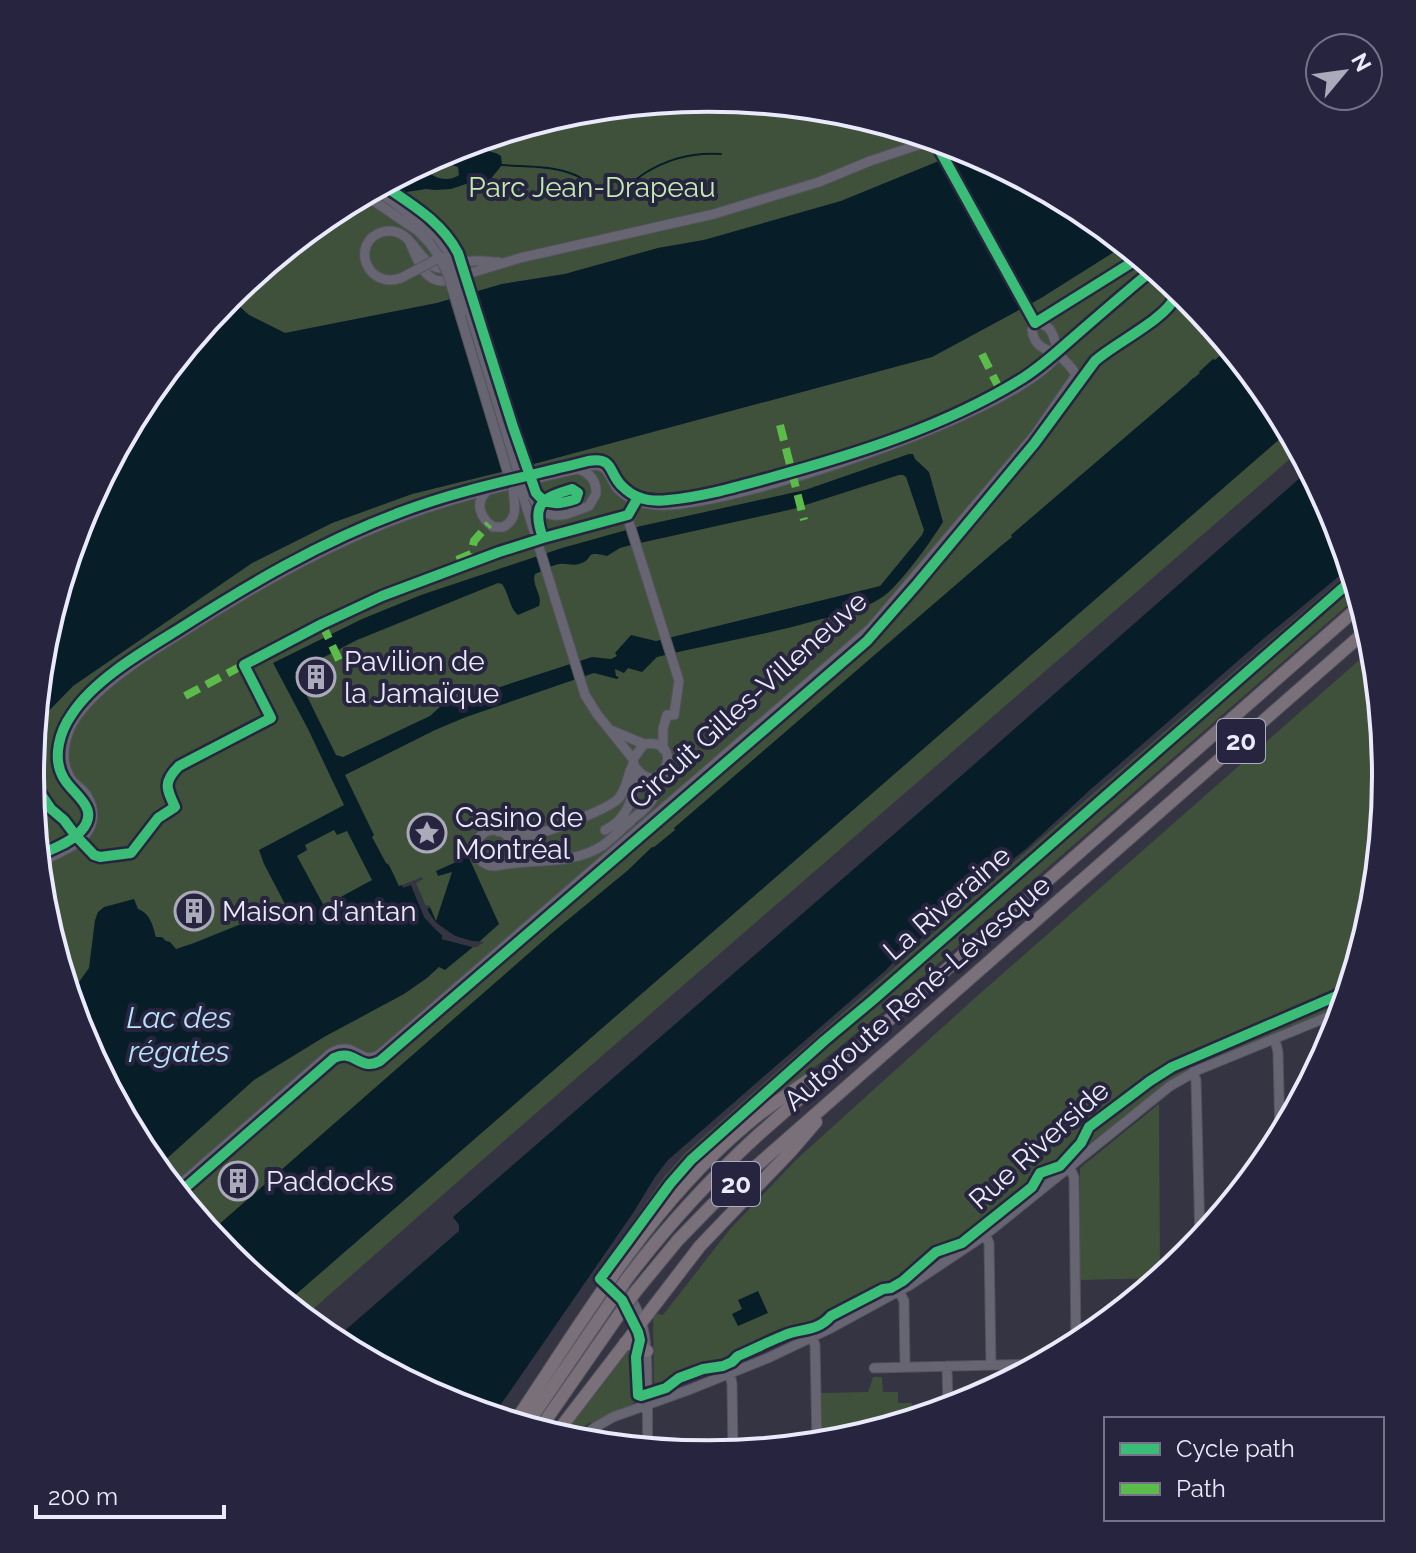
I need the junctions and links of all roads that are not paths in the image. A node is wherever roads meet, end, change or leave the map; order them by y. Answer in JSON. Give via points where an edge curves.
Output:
{"nodes":[{"id":1,"x":918,"y":147,"type":"edge"},
{"id":2,"x":943,"y":156,"type":"edge"},
{"id":3,"x":385,"y":196,"type":"edge"},
{"id":4,"x":375,"y":202,"type":"edge"},
{"id":5,"x":443,"y":256,"type":"junction"},
{"id":6,"x":429,"y":263,"type":"edge"},
{"id":7,"x":429,"y":263,"type":"edge"},
{"id":8,"x":429,"y":263,"type":"edge"},
{"id":9,"x":429,"y":263,"type":"edge"},
{"id":10,"x":1129,"y":264,"type":"edge"},
{"id":11,"x":1033,"y":320,"type":"junction"},
{"id":12,"x":1059,"y":353,"type":"junction"},
{"id":13,"x":492,"y":392,"type":"junction"},
{"id":14,"x":578,"y":469,"type":"junction"},
{"id":15,"x":488,"y":491,"type":"junction"},
{"id":16,"x":636,"y":501,"type":"junction"},
{"id":17,"x":1351,"y":614,"type":"edge"},
{"id":18,"x":1357,"y":639,"type":"edge"},
{"id":19,"x":663,"y":729,"type":"junction"},
{"id":20,"x":610,"y":730,"type":"junction"},
{"id":21,"x":647,"y":744,"type":"junction"},
{"id":22,"x":663,"y":749,"type":"junction"},
{"id":23,"x":634,"y":764,"type":"junction"},
{"id":24,"x":664,"y":770,"type":"junction"},
{"id":25,"x":631,"y":821,"type":"junction"},
{"id":26,"x":605,"y":830,"type":"junction"},
{"id":27,"x":497,"y":831,"type":"junction"},
{"id":28,"x":594,"y":834,"type":"dead end"},
{"id":29,"x":49,"y":857,"type":"edge"},
{"id":30,"x":496,"y":866,"type":"junction"},
{"id":31,"x":1326,"y":1019,"type":"edge"},
{"id":32,"x":1275,"y":1040,"type":"junction"},
{"id":33,"x":864,"y":1041,"type":"junction"},
{"id":34,"x":1193,"y":1072,"type":"junction"},
{"id":35,"x":846,"y":1086,"type":"junction"},
{"id":36,"x":1279,"y":1115,"type":"edge"},
{"id":37,"x":1069,"y":1166,"type":"junction"},
{"id":38,"x":182,"y":1183,"type":"edge"},
{"id":39,"x":1200,"y":1222,"type":"edge"},
{"id":40,"x":985,"y":1235,"type":"junction"},
{"id":41,"x":611,"y":1278,"type":"junction"},
{"id":42,"x":899,"y":1291,"type":"junction"},
{"id":43,"x":642,"y":1320,"type":"junction"},
{"id":44,"x":1076,"y":1330,"type":"edge"},
{"id":45,"x":812,"y":1337,"type":"junction"},
{"id":46,"x":625,"y":1343,"type":"junction"},
{"id":47,"x":647,"y":1351,"type":"junction"},
{"id":48,"x":991,"y":1365,"type":"junction"},
{"id":49,"x":947,"y":1366,"type":"junction"},
{"id":50,"x":905,"y":1367,"type":"junction"},
{"id":51,"x":874,"y":1368,"type":"dead end"},
{"id":52,"x":1009,"y":1368,"type":"edge"},
{"id":53,"x":730,"y":1374,"type":"junction"},
{"id":54,"x":948,"y":1395,"type":"edge"},
{"id":55,"x":647,"y":1404,"type":"junction"},
{"id":56,"x":521,"y":1413,"type":"edge"},
{"id":57,"x":532,"y":1417,"type":"edge"},
{"id":58,"x":546,"y":1420,"type":"edge"},
{"id":59,"x":563,"y":1424,"type":"edge"},
{"id":60,"x":591,"y":1430,"type":"edge"},
{"id":61,"x":817,"y":1431,"type":"edge"},
{"id":62,"x":648,"y":1437,"type":"edge"},
{"id":63,"x":733,"y":1439,"type":"edge"}],
"edges":[{"from":1,"to":6,"type":"street","bridge":true,"via":[[714,214],[506,262],[472,261],[442,269]]},
{"from":2,"to":11,"type":"street"},
{"from":3,"to":5,"type":"street","via":[[428,228]]},
{"from":4,"to":5,"type":"street","bridge":true},
{"from":5,"to":9,"type":"street","bridge":true},
{"from":5,"to":13,"type":"street","bridge":true},
{"from":5,"to":15,"type":"street","bridge":true,"via":[[513,490],[510,524],[489,524],[479,509]]},
{"from":7,"to":8,"type":"street","bridge":true,"via":[[393,231],[371,240],[365,249],[366,263],[387,280]]},
{"from":10,"to":11,"type":"street"},
{"from":11,"to":12,"type":"street","via":[[1049,328]]},
{"from":11,"to":12,"type":"street","via":[[1036,343]]},
{"from":12,"to":16,"type":"street","via":[[1005,394],[906,440],[746,490],[679,504]]},
{"from":12,"to":38,"type":"street","name":"Circuit Gilles-Villeneuve","via":[[1076,375],[1051,413],[852,647],[379,1055],[368,1059],[347,1048],[337,1049]]},
{"from":13,"to":14,"type":"street","bridge":true,"via":[[537,507],[551,516],[589,506],[596,494],[593,479]]},
{"from":13,"to":20,"type":"street","bridge":true,"via":[[578,673],[591,705]]},
{"from":14,"to":15,"type":"street"},
{"from":14,"to":16,"type":"street","via":[[602,466],[620,491]]},
{"from":15,"to":29,"type":"street","via":[[375,527],[295,565],[159,647],[104,688],[76,718],[64,751],[65,769],[93,810],[92,824],[80,841]]},
{"from":16,"to":19,"type":"street","via":[[628,519],[680,687],[674,715],[667,715]]},
{"from":17,"to":33,"type":"highway","name":"Autoroute René-Lévesque","number":"20"},
{"from":18,"to":35,"type":"highway","name":"Autoroute René-Lévesque","number":"20"},
{"from":19,"to":21,"type":"street"},
{"from":19,"to":22,"type":"street"},
{"from":20,"to":21,"type":"street"},
{"from":20,"to":23,"type":"street"},
{"from":21,"to":22,"type":"street"},
{"from":21,"to":23,"type":"street"},
{"from":22,"to":24,"type":"street","via":[[668,759]]},
{"from":23,"to":24,"type":"street","via":[[644,776]]},
{"from":23,"to":26,"type":"street","via":[[629,804],[622,818]]},
{"from":23,"to":27,"type":"street","via":[[624,792],[610,806],[532,835]]},
{"from":24,"to":25,"type":"street","via":[[654,798]]},
{"from":25,"to":26,"type":"street"},
{"from":25,"to":30,"type":"street","via":[[588,853]]},
{"from":26,"to":28,"type":"street"},
{"from":27,"to":30,"type":"street","via":[[512,847],[509,858]]},
{"from":27,"to":30,"type":"street","via":[[481,835],[476,848],[482,861]]},
{"from":31,"to":32,"type":"street","name":"Rue Riverside"},
{"from":32,"to":34,"type":"street","name":"Rue Riverside"},
{"from":32,"to":36,"type":"street"},
{"from":33,"to":41,"type":"highway","via":[[722,1147],[667,1205]]},
{"from":33,"to":57,"type":"highway","name":"Autoroute René-Lévesque","number":"20","bridge":true,"via":[[725,1166],[657,1241]]},
{"from":34,"to":37,"type":"street","name":"Rue Riverside","via":[[1152,1098]]},
{"from":34,"to":39,"type":"street"},
{"from":35,"to":43,"type":"highway","via":[[700,1246]]},
{"from":35,"to":58,"type":"highway","name":"Autoroute René-Lévesque","number":"20","bridge":true,"via":[[669,1250]]},
{"from":37,"to":40,"type":"street","name":"Rue Riverside"},
{"from":37,"to":44,"type":"street","via":[[1074,1177]]},
{"from":40,"to":42,"type":"street","name":"Rue Riverside"},
{"from":40,"to":48,"type":"street"},
{"from":41,"to":43,"type":"street","via":[[629,1295]]},
{"from":41,"to":56,"type":"highway"},
{"from":42,"to":45,"type":"street","name":"Rue Riverside"},
{"from":42,"to":50,"type":"street","via":[[904,1301]]},
{"from":43,"to":46,"type":"highway"},
{"from":43,"to":47,"type":"street"},
{"from":45,"to":53,"type":"street","name":"Rue Riverside"},
{"from":45,"to":61,"type":"street"},
{"from":46,"to":47,"type":"highway"},
{"from":46,"to":59,"type":"highway"},
{"from":47,"to":55,"type":"street"},
{"from":48,"to":49,"type":"street"},
{"from":48,"to":52,"type":"street"},
{"from":49,"to":50,"type":"street"},
{"from":49,"to":54,"type":"street"},
{"from":50,"to":51,"type":"street"},
{"from":53,"to":55,"type":"street","name":"Rue Riverside"},
{"from":53,"to":63,"type":"street"},
{"from":55,"to":60,"type":"street","name":"Rue Riverside"},
{"from":55,"to":62,"type":"street"}]}
